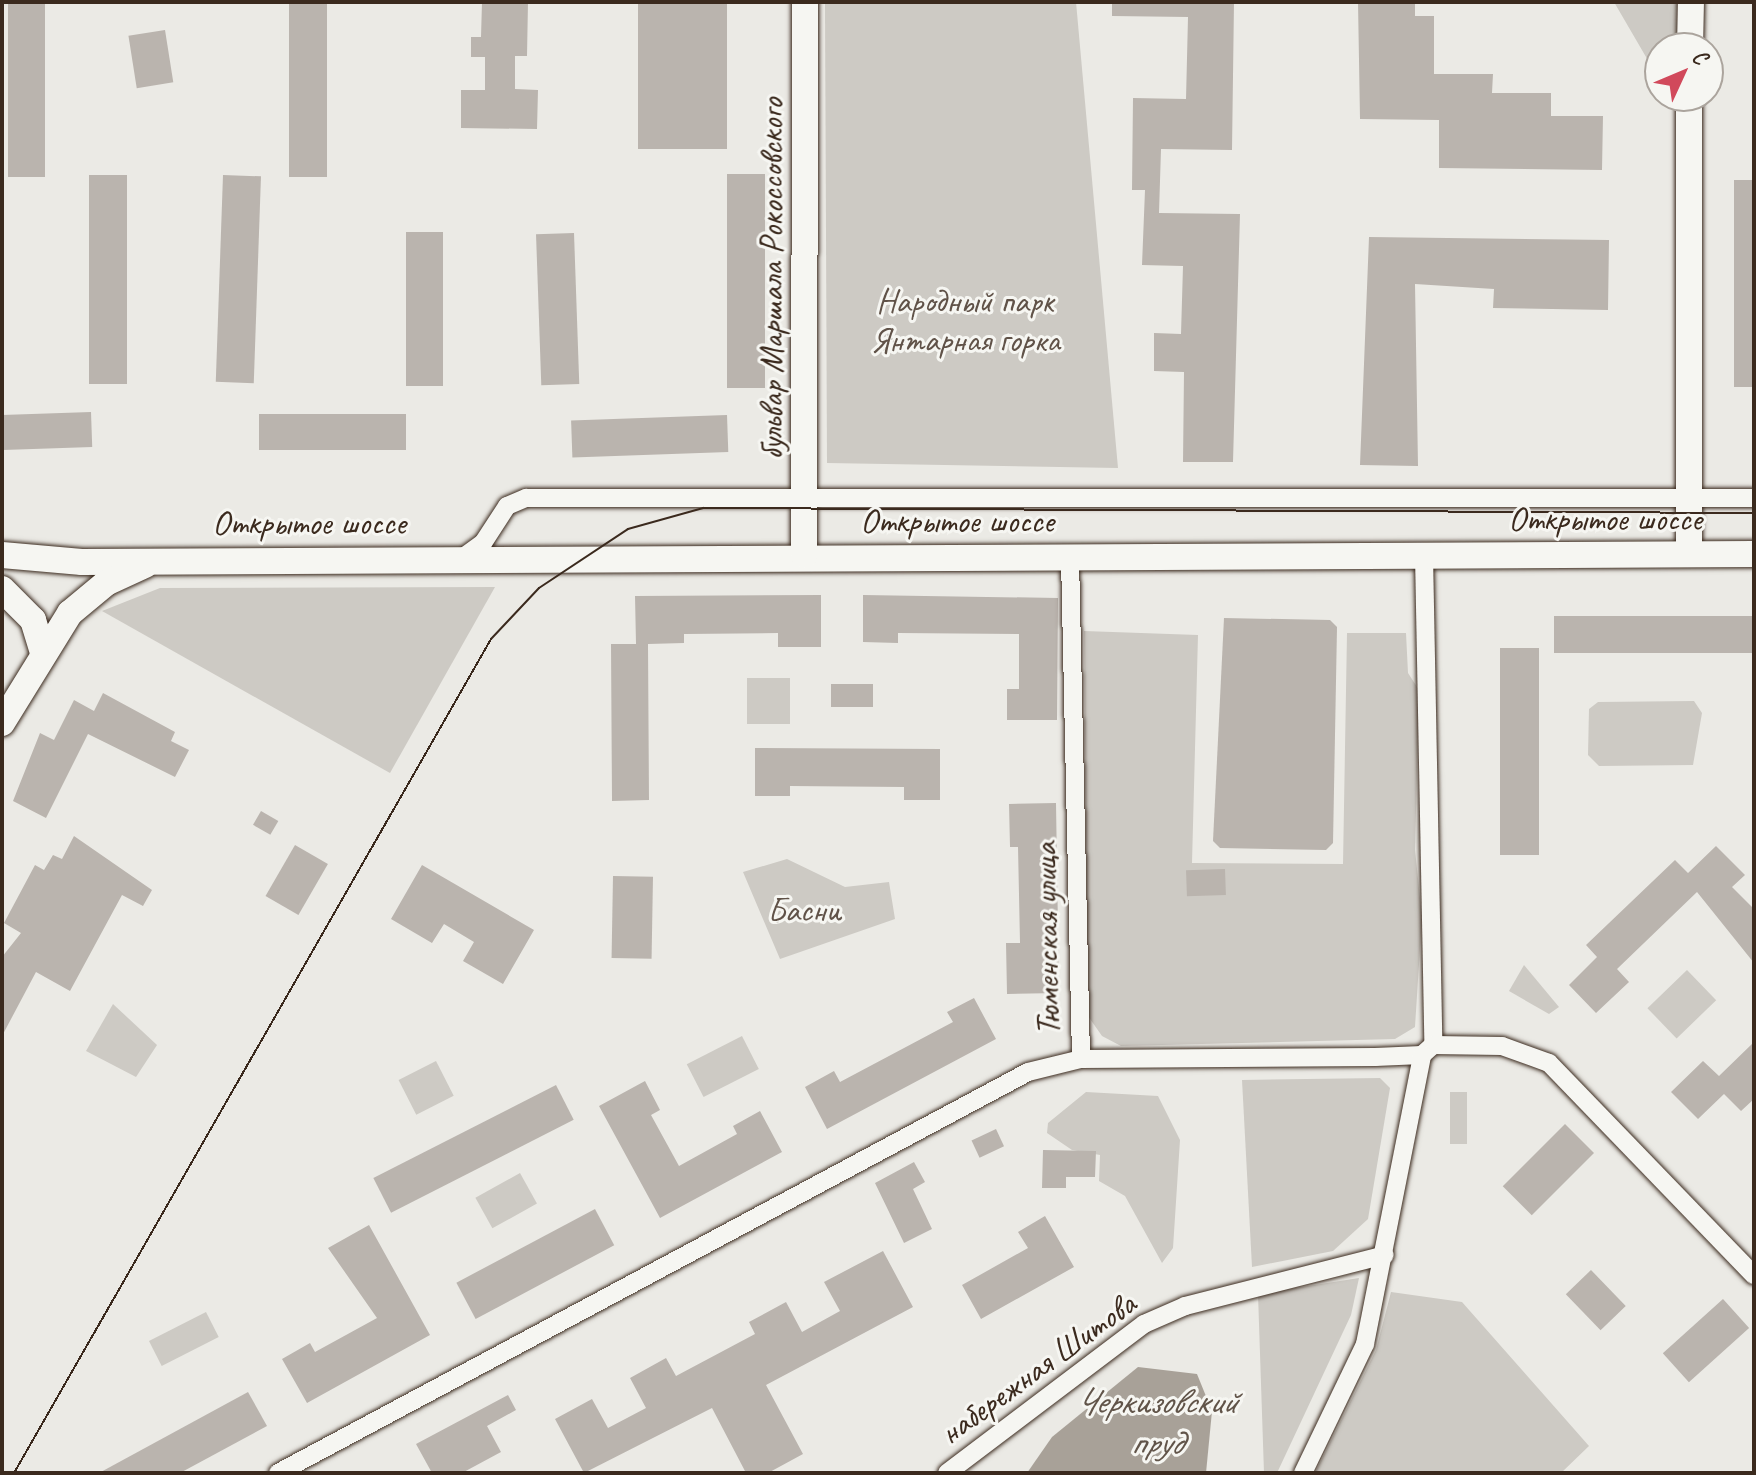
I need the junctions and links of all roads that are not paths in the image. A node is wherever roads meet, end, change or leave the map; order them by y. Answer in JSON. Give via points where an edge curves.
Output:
{"nodes":[{"id":1,"x":805,"y":2,"type":"edge"},
{"id":2,"x":1691,"y":2,"type":"edge"},
{"id":3,"x":1690,"y":32,"type":"edge"},
{"id":4,"x":1689,"y":112,"type":"edge"},
{"id":5,"x":804,"y":496,"type":"junction"},
{"id":6,"x":1690,"y":498,"type":"junction"},
{"id":7,"x":1754,"y":498,"type":"edge"},
{"id":8,"x":1689,"y":554,"type":"junction"},
{"id":9,"x":1754,"y":554,"type":"edge"},
{"id":10,"x":2,"y":555,"type":"edge"},
{"id":11,"x":804,"y":555,"type":"junction"},
{"id":12,"x":1424,"y":555,"type":"junction"},
{"id":13,"x":462,"y":558,"type":"junction"},
{"id":14,"x":1070,"y":558,"type":"junction"},
{"id":15,"x":160,"y":559,"type":"junction"},
{"id":16,"x":61,"y":561,"type":"junction"},
{"id":17,"x":2,"y":589,"type":"edge"},
{"id":18,"x":74,"y":610,"type":"junction"},
{"id":19,"x":43,"y":652,"type":"junction"},
{"id":20,"x":2,"y":723,"type":"edge"},
{"id":21,"x":1427,"y":1050,"type":"junction"},
{"id":22,"x":1081,"y":1059,"type":"junction"},
{"id":23,"x":1385,"y":1255,"type":"junction"},
{"id":24,"x":1754,"y":1275,"type":"edge"},
{"id":25,"x":278,"y":1473,"type":"edge"},
{"id":26,"x":947,"y":1473,"type":"edge"},
{"id":27,"x":1303,"y":1473,"type":"edge"}],
"edges":[{"from":1,"to":5,"type":"main road","name":"бульвар Маршала Рокоссовского"},
{"from":2,"to":3,"type":"main road"},
{"from":4,"to":6,"type":"main road"},
{"from":5,"to":6,"type":"street"},
{"from":5,"to":11,"type":"main road","name":"бульвар Маршала Рокоссовского"},
{"from":5,"to":13,"type":"street","via":[[526,498],[507,506],[483,543]]},
{"from":6,"to":7,"type":"street"},
{"from":6,"to":8,"type":"main road"},
{"from":8,"to":9,"type":"main road","name":"Открытое шоссе"},
{"from":8,"to":12,"type":"main road","name":"Открытое шоссе"},
{"from":10,"to":16,"type":"main road","name":"Открытое шоссе"},
{"from":11,"to":13,"type":"main road","name":"Открытое шоссе"},
{"from":11,"to":14,"type":"main road","name":"Открытое шоссе"},
{"from":12,"to":14,"type":"main road","name":"Открытое шоссе"},
{"from":12,"to":21,"type":"street"},
{"from":13,"to":15,"type":"main road","name":"Открытое шоссе"},
{"from":14,"to":22,"type":"street","name":"Тюменская улица"},
{"from":15,"to":16,"type":"main road","name":"Открытое шоссе"},
{"from":15,"to":18,"type":"main road","via":[[106,583]]},
{"from":16,"to":18,"type":"main road","via":[[73,580]]},
{"from":17,"to":19,"type":"main road","via":[[33,620]]},
{"from":18,"to":19,"type":"main road"},
{"from":19,"to":20,"type":"main road"},
{"from":21,"to":22,"type":"street","name":"Тюменская улица"},
{"from":21,"to":23,"type":"street"},
{"from":21,"to":24,"type":"street","name":"Тюменская улица","via":[[1502,1046],[1549,1063]]},
{"from":22,"to":25,"type":"street","via":[[1028,1072]]},
{"from":23,"to":26,"type":"street","name":"набережная Шитова","via":[[1185,1306],[1144,1324]]},
{"from":23,"to":27,"type":"street","via":[[1365,1344]]}]}
